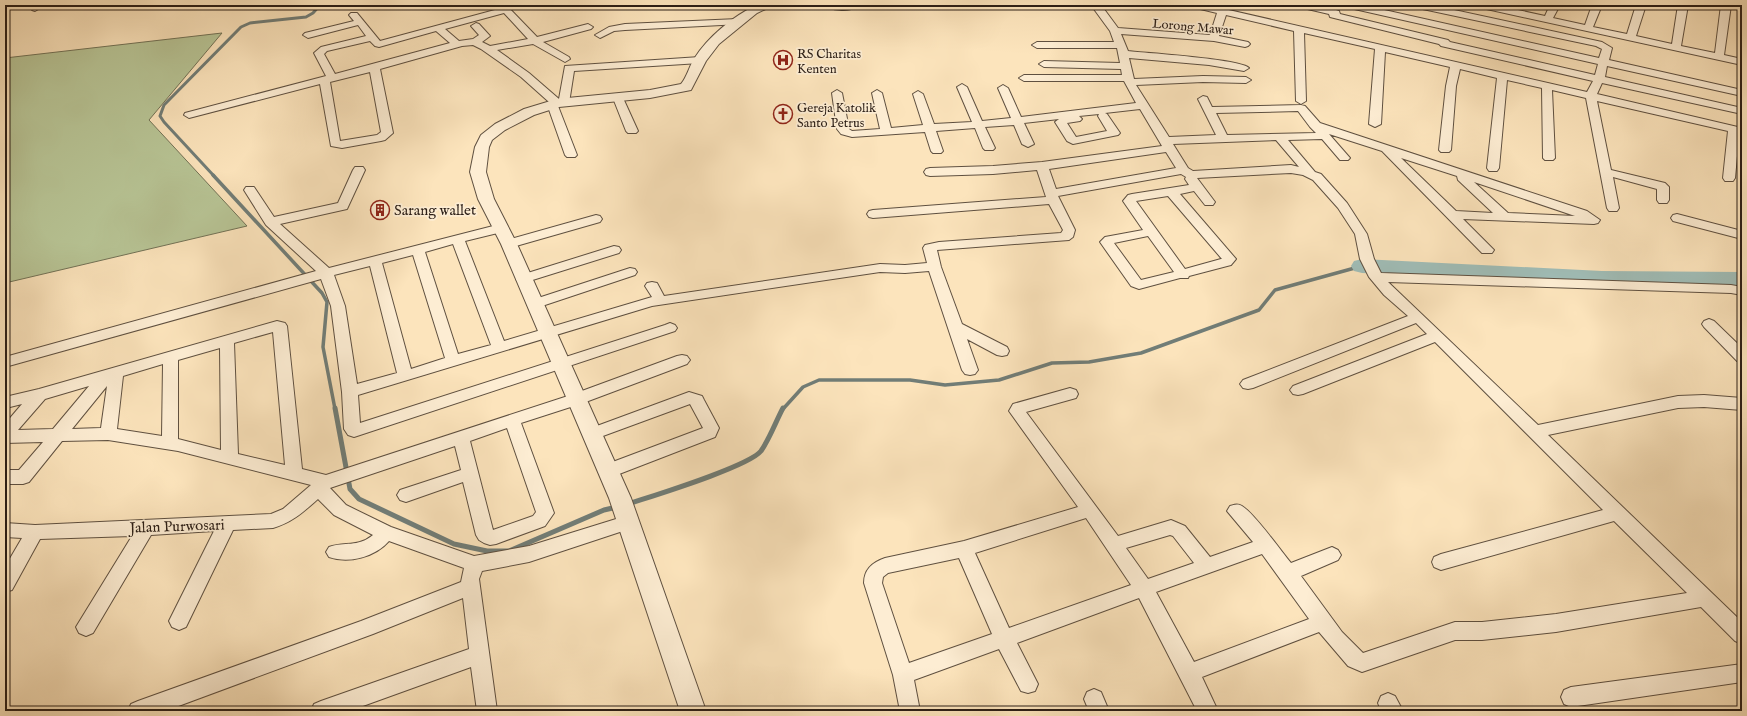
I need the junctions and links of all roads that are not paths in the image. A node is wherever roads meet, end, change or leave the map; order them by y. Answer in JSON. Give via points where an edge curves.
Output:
{"nodes":[{"id":1,"x":259,"y":5,"type":"edge"},
{"id":2,"x":264,"y":5,"type":"edge"},
{"id":3,"x":766,"y":5,"type":"edge"},
{"id":4,"x":830,"y":5,"type":"edge"},
{"id":5,"x":1096,"y":5,"type":"edge"},
{"id":6,"x":1195,"y":5,"type":"edge"},
{"id":7,"x":1302,"y":5,"type":"edge"},
{"id":8,"x":1343,"y":5,"type":"edge"},
{"id":9,"x":1350,"y":5,"type":"edge"},
{"id":10,"x":1418,"y":5,"type":"edge"},
{"id":11,"x":1471,"y":5,"type":"edge"},
{"id":12,"x":1482,"y":5,"type":"edge"},
{"id":13,"x":1555,"y":5,"type":"edge"},
{"id":14,"x":1597,"y":5,"type":"edge"},
{"id":15,"x":1641,"y":5,"type":"edge"},
{"id":16,"x":1682,"y":5,"type":"edge"},
{"id":17,"x":1726,"y":5,"type":"edge"},
{"id":18,"x":848,"y":7,"type":"dead end"},
{"id":19,"x":506,"y":8,"type":"edge"},
{"id":20,"x":1513,"y":8,"type":"edge"},
{"id":21,"x":1222,"y":11,"type":"junction"},
{"id":22,"x":1464,"y":15,"type":"junction"},
{"id":23,"x":1548,"y":19,"type":"junction"},
{"id":24,"x":738,"y":22,"type":"junction"},
{"id":25,"x":1328,"y":22,"type":"junction"},
{"id":26,"x":476,"y":26,"type":"dead end"},
{"id":27,"x":588,"y":27,"type":"dead end"},
{"id":28,"x":438,"y":28,"type":"junction"},
{"id":29,"x":1299,"y":28,"type":"junction"},
{"id":30,"x":1588,"y":28,"type":"junction"},
{"id":31,"x":1454,"y":29,"type":"junction"},
{"id":32,"x":1114,"y":32,"type":"junction"},
{"id":33,"x":308,"y":35,"type":"dead end"},
{"id":34,"x":600,"y":35,"type":"dead end"},
{"id":35,"x":1214,"y":38,"type":"junction"},
{"id":36,"x":1631,"y":38,"type":"junction"},
{"id":37,"x":535,"y":41,"type":"junction"},
{"id":38,"x":476,"y":42,"type":"junction"},
{"id":39,"x":1445,"y":43,"type":"junction"},
{"id":40,"x":457,"y":44,"type":"junction"},
{"id":41,"x":1245,"y":44,"type":"dead end"},
{"id":42,"x":1038,"y":45,"type":"dead end"},
{"id":43,"x":1380,"y":48,"type":"junction"},
{"id":44,"x":1676,"y":48,"type":"junction"},
{"id":45,"x":1122,"y":49,"type":"junction"},
{"id":46,"x":383,"y":50,"type":"junction"},
{"id":47,"x":488,"y":50,"type":"junction"},
{"id":48,"x":1719,"y":57,"type":"junction"},
{"id":49,"x":565,"y":59,"type":"dead end"},
{"id":50,"x":700,"y":60,"type":"junction"},
{"id":51,"x":1435,"y":61,"type":"junction"},
{"id":52,"x":1604,"y":62,"type":"junction"},
{"id":53,"x":1742,"y":62,"type":"edge"},
{"id":54,"x":1044,"y":64,"type":"dead end"},
{"id":55,"x":1456,"y":65,"type":"junction"},
{"id":56,"x":1125,"y":66,"type":"junction"},
{"id":57,"x":374,"y":67,"type":"junction"},
{"id":58,"x":1244,"y":68,"type":"dead end"},
{"id":59,"x":1502,"y":76,"type":"junction"},
{"id":60,"x":1024,"y":78,"type":"dead end"},
{"id":61,"x":1599,"y":79,"type":"junction"},
{"id":62,"x":328,"y":80,"type":"junction"},
{"id":63,"x":1129,"y":80,"type":"junction"},
{"id":64,"x":1246,"y":80,"type":"dead end"},
{"id":65,"x":1547,"y":86,"type":"junction"},
{"id":66,"x":962,"y":87,"type":"dead end"},
{"id":67,"x":1004,"y":88,"type":"dead end"},
{"id":68,"x":877,"y":92,"type":"dead end"},
{"id":69,"x":837,"y":93,"type":"dead end"},
{"id":70,"x":1742,"y":93,"type":"edge"},
{"id":71,"x":918,"y":94,"type":"dead end"},
{"id":72,"x":1591,"y":96,"type":"junction"},
{"id":73,"x":618,"y":98,"type":"junction"},
{"id":74,"x":1203,"y":99,"type":"dead end"},
{"id":75,"x":1301,"y":101,"type":"dead end"},
{"id":76,"x":558,"y":104,"type":"junction"},
{"id":77,"x":1145,"y":108,"type":"junction"},
{"id":78,"x":1208,"y":110,"type":"junction"},
{"id":79,"x":1742,"y":111,"type":"edge"},
{"id":80,"x":189,"y":115,"type":"dead end"},
{"id":81,"x":1103,"y":116,"type":"dead end"},
{"id":82,"x":1019,"y":120,"type":"junction"},
{"id":83,"x":978,"y":124,"type":"junction"},
{"id":84,"x":1375,"y":124,"type":"dead end"},
{"id":85,"x":1314,"y":125,"type":"junction"},
{"id":86,"x":929,"y":128,"type":"junction"},
{"id":87,"x":1738,"y":130,"type":"edge"},
{"id":88,"x":632,"y":131,"type":"dead end"},
{"id":89,"x":886,"y":132,"type":"junction"},
{"id":90,"x":1325,"y":136,"type":"junction"},
{"id":91,"x":1279,"y":137,"type":"junction"},
{"id":92,"x":1223,"y":138,"type":"junction"},
{"id":93,"x":1028,"y":144,"type":"dead end"},
{"id":94,"x":1168,"y":145,"type":"junction"},
{"id":95,"x":989,"y":148,"type":"dead end"},
{"id":96,"x":1385,"y":148,"type":"junction"},
{"id":97,"x":937,"y":150,"type":"dead end"},
{"id":98,"x":1445,"y":150,"type":"dead end"},
{"id":99,"x":571,"y":154,"type":"dead end"},
{"id":100,"x":1344,"y":158,"type":"dead end"},
{"id":101,"x":1549,"y":158,"type":"dead end"},
{"id":102,"x":1042,"y":166,"type":"junction"},
{"id":103,"x":1493,"y":168,"type":"dead end"},
{"id":104,"x":359,"y":170,"type":"dead end"},
{"id":105,"x":930,"y":172,"type":"dead end"},
{"id":106,"x":1186,"y":172,"type":"junction"},
{"id":107,"x":1607,"y":172,"type":"junction"},
{"id":108,"x":1459,"y":173,"type":"junction"},
{"id":109,"x":1312,"y":174,"type":"junction"},
{"id":110,"x":1728,"y":178,"type":"dead end"},
{"id":111,"x":1197,"y":187,"type":"junction"},
{"id":112,"x":250,"y":190,"type":"dead end"},
{"id":113,"x":1171,"y":191,"type":"junction"},
{"id":114,"x":1052,"y":197,"type":"junction"},
{"id":115,"x":1663,"y":200,"type":"dead end"},
{"id":116,"x":1209,"y":202,"type":"dead end"},
{"id":117,"x":1614,"y":208,"type":"dead end"},
{"id":118,"x":873,"y":214,"type":"dead end"},
{"id":119,"x":1452,"y":215,"type":"junction"},
{"id":120,"x":1505,"y":217,"type":"junction"},
{"id":121,"x":1677,"y":218,"type":"dead end"},
{"id":122,"x":596,"y":219,"type":"dead end"},
{"id":123,"x":271,"y":222,"type":"junction"},
{"id":124,"x":501,"y":228,"type":"junction"},
{"id":125,"x":1151,"y":232,"type":"junction"},
{"id":126,"x":1742,"y":236,"type":"edge"},
{"id":127,"x":458,"y":240,"type":"junction"},
{"id":128,"x":508,"y":244,"type":"junction"},
{"id":129,"x":418,"y":250,"type":"junction"},
{"id":130,"x":614,"y":250,"type":"dead end"},
{"id":131,"x":1487,"y":250,"type":"dead end"},
{"id":132,"x":375,"y":261,"type":"junction"},
{"id":133,"x":934,"y":267,"type":"junction"},
{"id":134,"x":630,"y":272,"type":"dead end"},
{"id":135,"x":322,"y":275,"type":"junction"},
{"id":136,"x":1183,"y":275,"type":"junction"},
{"id":137,"x":1376,"y":276,"type":"junction"},
{"id":138,"x":524,"y":279,"type":"junction"},
{"id":139,"x":652,"y":286,"type":"dead end"},
{"id":140,"x":1742,"y":291,"type":"edge"},
{"id":141,"x":660,"y":300,"type":"junction"},
{"id":142,"x":534,"y":304,"type":"junction"},
{"id":143,"x":1418,"y":317,"type":"junction"},
{"id":144,"x":1709,"y":324,"type":"dead end"},
{"id":145,"x":956,"y":327,"type":"junction"},
{"id":146,"x":670,"y":328,"type":"dead end"},
{"id":147,"x":546,"y":333,"type":"junction"},
{"id":148,"x":1436,"y":336,"type":"junction"},
{"id":149,"x":227,"y":341,"type":"junction"},
{"id":150,"x":499,"y":347,"type":"junction"},
{"id":151,"x":1002,"y":351,"type":"dead end"},
{"id":152,"x":170,"y":357,"type":"junction"},
{"id":153,"x":1742,"y":357,"type":"edge"},
{"id":154,"x":682,"y":360,"type":"dead end"},
{"id":155,"x":453,"y":361,"type":"junction"},
{"id":156,"x":5,"y":362,"type":"edge"},
{"id":157,"x":560,"y":365,"type":"junction"},
{"id":158,"x":970,"y":370,"type":"dead end"},
{"id":159,"x":112,"y":374,"type":"junction"},
{"id":160,"x":405,"y":376,"type":"junction"},
{"id":161,"x":1248,"y":384,"type":"dead end"},
{"id":162,"x":1298,"y":390,"type":"dead end"},
{"id":163,"x":350,"y":392,"type":"junction"},
{"id":164,"x":1070,"y":394,"type":"dead end"},
{"id":165,"x":39,"y":395,"type":"junction"},
{"id":166,"x":577,"y":399,"type":"junction"},
{"id":167,"x":10,"y":401,"type":"dead end"},
{"id":168,"x":1742,"y":404,"type":"edge"},
{"id":169,"x":512,"y":420,"type":"junction"},
{"id":170,"x":1534,"y":432,"type":"junction"},
{"id":171,"x":108,"y":434,"type":"junction"},
{"id":172,"x":592,"y":434,"type":"junction"},
{"id":173,"x":57,"y":435,"type":"junction"},
{"id":174,"x":5,"y":436,"type":"edge"},
{"id":175,"x":461,"y":437,"type":"junction"},
{"id":176,"x":170,"y":444,"type":"junction"},
{"id":177,"x":230,"y":458,"type":"junction"},
{"id":178,"x":608,"y":471,"type":"junction"},
{"id":179,"x":470,"y":473,"type":"junction"},
{"id":180,"x":294,"y":474,"type":"junction"},
{"id":181,"x":5,"y":478,"type":"edge"},
{"id":182,"x":327,"y":483,"type":"junction"},
{"id":183,"x":406,"y":495,"type":"dead end"},
{"id":184,"x":1090,"y":510,"type":"junction"},
{"id":185,"x":1236,"y":511,"type":"dead end"},
{"id":186,"x":1616,"y":512,"type":"junction"},
{"id":187,"x":625,"y":513,"type":"junction"},
{"id":188,"x":227,"y":524,"type":"junction"},
{"id":189,"x":146,"y":528,"type":"junction"},
{"id":190,"x":5,"y":530,"type":"edge"},
{"id":191,"x":35,"y":532,"type":"junction"},
{"id":192,"x":386,"y":533,"type":"junction"},
{"id":193,"x":1114,"y":545,"type":"junction"},
{"id":194,"x":1265,"y":545,"type":"junction"},
{"id":195,"x":964,"y":549,"type":"junction"},
{"id":196,"x":335,"y":552,"type":"dead end"},
{"id":197,"x":488,"y":552,"type":"junction"},
{"id":198,"x":1332,"y":555,"type":"dead end"},
{"id":199,"x":1441,"y":562,"type":"dead end"},
{"id":200,"x":1207,"y":566,"type":"junction"},
{"id":201,"x":1288,"y":573,"type":"junction"},
{"id":202,"x":5,"y":584,"type":"edge"},
{"id":203,"x":471,"y":586,"type":"junction"},
{"id":204,"x":1144,"y":589,"type":"junction"},
{"id":205,"x":1706,"y":598,"type":"junction"},
{"id":206,"x":179,"y":621,"type":"dead end"},
{"id":207,"x":1323,"y":622,"type":"junction"},
{"id":208,"x":86,"y":627,"type":"dead end"},
{"id":209,"x":1741,"y":633,"type":"edge"},
{"id":210,"x":1004,"y":639,"type":"junction"},
{"id":211,"x":479,"y":655,"type":"junction"},
{"id":212,"x":1188,"y":673,"type":"junction"},
{"id":213,"x":1742,"y":673,"type":"edge"},
{"id":214,"x":903,"y":675,"type":"junction"},
{"id":215,"x":1028,"y":684,"type":"dead end"},
{"id":216,"x":1571,"y":697,"type":"dead end"},
{"id":217,"x":138,"y":711,"type":"edge"},
{"id":218,"x":321,"y":711,"type":"edge"},
{"id":219,"x":487,"y":711,"type":"edge"},
{"id":220,"x":693,"y":711,"type":"edge"},
{"id":221,"x":910,"y":711,"type":"edge"},
{"id":222,"x":1208,"y":711,"type":"edge"}],
"edges":[{"from":1,"to":2,"type":"street"},
{"from":3,"to":24,"type":"street"},
{"from":4,"to":18,"type":"street"},
{"from":5,"to":32,"type":"street"},
{"from":6,"to":21,"type":"street"},
{"from":7,"to":25,"type":"street"},
{"from":8,"to":25,"type":"street"},
{"from":9,"to":31,"type":"street"},
{"from":10,"to":22,"type":"street"},
{"from":11,"to":22,"type":"street"},
{"from":12,"to":20,"type":"street"},
{"from":13,"to":23,"type":"street"},
{"from":14,"to":30,"type":"street"},
{"from":15,"to":36,"type":"street"},
{"from":16,"to":44,"type":"street"},
{"from":17,"to":48,"type":"street"},
{"from":19,"to":28,"type":"street"},
{"from":19,"to":37,"type":"street"},
{"from":20,"to":23,"type":"street"},
{"from":21,"to":29,"type":"street"},
{"from":21,"to":35,"type":"street"},
{"from":22,"to":31,"type":"street"},
{"from":22,"to":52,"type":"street","via":[[1602,45],[1607,48]]},
{"from":23,"to":30,"type":"street"},
{"from":24,"to":34,"type":"street","via":[[625,27],[612,29]]},
{"from":24,"to":50,"type":"street","via":[[715,41]]},
{"from":25,"to":29,"type":"street"},
{"from":25,"to":39,"type":"street"},
{"from":25,"to":43,"type":"street"},
{"from":26,"to":38,"type":"street","via":[[485,36]]},
{"from":27,"to":37,"type":"street"},
{"from":28,"to":40,"type":"street"},
{"from":28,"to":46,"type":"street"},
{"from":29,"to":75,"type":"street"},
{"from":30,"to":36,"type":"street"},
{"from":31,"to":39,"type":"street"},
{"from":31,"to":52,"type":"street"},
{"from":32,"to":35,"type":"street","name":"Lorong Mawar"},
{"from":32,"to":45,"type":"street"},
{"from":33,"to":46,"type":"street","via":[[357,18]]},
{"from":35,"to":41,"type":"street","name":"Lorong Mawar"},
{"from":36,"to":44,"type":"street"},
{"from":37,"to":47,"type":"street"},
{"from":37,"to":49,"type":"street"},
{"from":38,"to":40,"type":"street"},
{"from":38,"to":47,"type":"street"},
{"from":39,"to":51,"type":"street"},
{"from":39,"to":61,"type":"street"},
{"from":40,"to":46,"type":"street","via":[[401,62]]},
{"from":42,"to":45,"type":"street"},
{"from":43,"to":51,"type":"street"},
{"from":43,"to":84,"type":"street"},
{"from":44,"to":48,"type":"street"},
{"from":45,"to":56,"type":"street"},
{"from":45,"to":58,"type":"street"},
{"from":46,"to":57,"type":"street"},
{"from":46,"to":62,"type":"street","via":[[324,49],[318,52]]},
{"from":47,"to":76,"type":"street","via":[[525,75]]},
{"from":48,"to":53,"type":"street"},
{"from":50,"to":73,"type":"street","via":[[688,85],[683,88]]},
{"from":50,"to":76,"type":"street","via":[[568,68]]},
{"from":51,"to":55,"type":"street"},
{"from":52,"to":61,"type":"street"},
{"from":52,"to":70,"type":"street"},
{"from":54,"to":56,"type":"street"},
{"from":55,"to":59,"type":"street"},
{"from":55,"to":98,"type":"street"},
{"from":56,"to":63,"type":"street"},
{"from":57,"to":62,"type":"street"},
{"from":57,"to":62,"type":"street","via":[[387,132],[381,138],[335,144]]},
{"from":59,"to":65,"type":"street"},
{"from":59,"to":103,"type":"street"},
{"from":60,"to":63,"type":"street"},
{"from":61,"to":72,"type":"street"},
{"from":61,"to":79,"type":"street"},
{"from":62,"to":80,"type":"street"},
{"from":63,"to":64,"type":"street"},
{"from":63,"to":77,"type":"street"},
{"from":65,"to":72,"type":"street"},
{"from":65,"to":101,"type":"street"},
{"from":66,"to":83,"type":"street"},
{"from":67,"to":82,"type":"street"},
{"from":68,"to":89,"type":"street"},
{"from":69,"to":89,"type":"street","via":[[845,132]]},
{"from":71,"to":86,"type":"street"},
{"from":72,"to":87,"type":"street"},
{"from":72,"to":107,"type":"street"},
{"from":73,"to":76,"type":"street"},
{"from":73,"to":88,"type":"street"},
{"from":74,"to":78,"type":"street"},
{"from":76,"to":99,"type":"street"},
{"from":76,"to":124,"type":"street","via":[[534,110],[509,121],[493,131],[483,142],[478,175],[486,199]]},
{"from":77,"to":81,"type":"street"},
{"from":77,"to":82,"type":"street"},
{"from":77,"to":94,"type":"street"},
{"from":78,"to":85,"type":"street","via":[[1301,108]]},
{"from":78,"to":92,"type":"street"},
{"from":82,"to":83,"type":"street"},
{"from":82,"to":93,"type":"street"},
{"from":83,"to":86,"type":"street"},
{"from":83,"to":95,"type":"street"},
{"from":85,"to":90,"type":"street"},
{"from":85,"to":96,"type":"street"},
{"from":86,"to":89,"type":"street"},
{"from":86,"to":97,"type":"street"},
{"from":87,"to":110,"type":"street"},
{"from":90,"to":91,"type":"street"},
{"from":90,"to":100,"type":"street"},
{"from":91,"to":92,"type":"street"},
{"from":91,"to":109,"type":"street"},
{"from":92,"to":94,"type":"street"},
{"from":94,"to":102,"type":"street"},
{"from":94,"to":106,"type":"street"},
{"from":96,"to":108,"type":"street"},
{"from":96,"to":119,"type":"street"},
{"from":102,"to":105,"type":"street"},
{"from":102,"to":114,"type":"street"},
{"from":104,"to":123,"type":"street","via":[[343,206]]},
{"from":106,"to":109,"type":"street","via":[[1211,175],[1291,169]]},
{"from":106,"to":111,"type":"street"},
{"from":106,"to":114,"type":"street"},
{"from":107,"to":115,"type":"street","via":[[1661,186]]},
{"from":107,"to":117,"type":"street"},
{"from":108,"to":120,"type":"street"},
{"from":108,"to":120,"type":"street","via":[[1594,220]]},
{"from":109,"to":137,"type":"street","via":[[1338,201],[1356,225],[1364,242],[1367,259]]},
{"from":111,"to":113,"type":"street"},
{"from":111,"to":116,"type":"street"},
{"from":112,"to":123,"type":"street"},
{"from":113,"to":125,"type":"street","via":[[1130,199],[1130,204]]},
{"from":113,"to":136,"type":"street","via":[[1229,259]]},
{"from":114,"to":118,"type":"street"},
{"from":114,"to":133,"type":"street","via":[[1069,230],[1066,236],[933,247],[929,250]]},
{"from":119,"to":120,"type":"street"},
{"from":119,"to":131,"type":"street"},
{"from":121,"to":126,"type":"street"},
{"from":122,"to":128,"type":"street"},
{"from":123,"to":135,"type":"street"},
{"from":124,"to":127,"type":"street"},
{"from":124,"to":128,"type":"street"},
{"from":125,"to":136,"type":"street"},
{"from":125,"to":136,"type":"street","via":[[1107,242],[1138,285]]},
{"from":127,"to":129,"type":"street"},
{"from":127,"to":150,"type":"street"},
{"from":128,"to":138,"type":"street"},
{"from":129,"to":132,"type":"street"},
{"from":129,"to":155,"type":"street"},
{"from":130,"to":138,"type":"street"},
{"from":132,"to":135,"type":"street"},
{"from":132,"to":160,"type":"street"},
{"from":133,"to":141,"type":"street","via":[[880,268]]},
{"from":133,"to":145,"type":"street"},
{"from":134,"to":142,"type":"street"},
{"from":135,"to":156,"type":"street"},
{"from":135,"to":163,"type":"street","via":[[338,306]]},
{"from":137,"to":140,"type":"street","via":[[1731,288]]},
{"from":137,"to":143,"type":"street","via":[[1389,292]]},
{"from":138,"to":142,"type":"street"},
{"from":139,"to":141,"type":"street"},
{"from":141,"to":147,"type":"street"},
{"from":142,"to":147,"type":"street"},
{"from":143,"to":148,"type":"street"},
{"from":143,"to":161,"type":"street"},
{"from":144,"to":153,"type":"street"},
{"from":145,"to":151,"type":"street"},
{"from":145,"to":158,"type":"street"},
{"from":146,"to":157,"type":"street"},
{"from":147,"to":150,"type":"street"},
{"from":147,"to":157,"type":"street"},
{"from":148,"to":162,"type":"street"},
{"from":148,"to":170,"type":"street"},
{"from":149,"to":152,"type":"street"},
{"from":149,"to":177,"type":"street"},
{"from":149,"to":180,"type":"street","via":[[280,326]]},
{"from":150,"to":155,"type":"street"},
{"from":152,"to":159,"type":"street"},
{"from":152,"to":176,"type":"street"},
{"from":154,"to":166,"type":"street"},
{"from":155,"to":160,"type":"street"},
{"from":157,"to":163,"type":"street","via":[[354,431]]},
{"from":157,"to":166,"type":"street"},
{"from":159,"to":165,"type":"street"},
{"from":159,"to":171,"type":"street"},
{"from":159,"to":173,"type":"street"},
{"from":160,"to":163,"type":"street"},
{"from":164,"to":184,"type":"street","via":[[1019,408],[1017,411]]},
{"from":165,"to":167,"type":"street"},
{"from":165,"to":174,"type":"street"},
{"from":166,"to":169,"type":"street"},
{"from":166,"to":172,"type":"street"},
{"from":168,"to":170,"type":"street","via":[[1678,402]]},
{"from":169,"to":175,"type":"street"},
{"from":169,"to":197,"type":"street","via":[[545,513],[539,520]]},
{"from":170,"to":186,"type":"street"},
{"from":171,"to":173,"type":"street"},
{"from":171,"to":176,"type":"street"},
{"from":172,"to":178,"type":"street"},
{"from":172,"to":178,"type":"street","via":[[691,398],[696,400],[711,431]]},
{"from":173,"to":174,"type":"street"},
{"from":173,"to":181,"type":"street","via":[[31,476]]},
{"from":175,"to":179,"type":"street"},
{"from":175,"to":182,"type":"street"},
{"from":176,"to":177,"type":"street"},
{"from":177,"to":180,"type":"street"},
{"from":178,"to":187,"type":"street"},
{"from":179,"to":183,"type":"street"},
{"from":179,"to":197,"type":"street","via":[[485,535],[490,538]]},
{"from":180,"to":182,"type":"street"},
{"from":182,"to":188,"type":"street","name":"Jalan Purwosari","via":[[289,514],[273,521]]},
{"from":182,"to":192,"type":"street","via":[[340,510]]},
{"from":184,"to":193,"type":"street"},
{"from":184,"to":195,"type":"street"},
{"from":185,"to":194,"type":"street"},
{"from":186,"to":199,"type":"street"},
{"from":186,"to":205,"type":"street"},
{"from":187,"to":197,"type":"street","via":[[529,554]]},
{"from":187,"to":220,"type":"street"},
{"from":188,"to":189,"type":"street","name":"Jalan Purwosari"},
{"from":188,"to":206,"type":"street"},
{"from":189,"to":191,"type":"street","name":"Jalan Purwosari"},
{"from":189,"to":208,"type":"street"},
{"from":190,"to":191,"type":"street","name":"Jalan Purwosari"},
{"from":191,"to":202,"type":"street"},
{"from":192,"to":196,"type":"street","via":[[366,549],[357,552]]},
{"from":192,"to":197,"type":"street","via":[[427,546]]},
{"from":193,"to":200,"type":"street","via":[[1171,527],[1179,531]]},
{"from":193,"to":204,"type":"street"},
{"from":194,"to":200,"type":"street"},
{"from":194,"to":201,"type":"street"},
{"from":195,"to":210,"type":"street"},
{"from":195,"to":214,"type":"street","via":[[885,566],[873,575],[873,583]]},
{"from":197,"to":203,"type":"street","via":[[470,579]]},
{"from":198,"to":201,"type":"street"},
{"from":200,"to":204,"type":"street"},
{"from":201,"to":207,"type":"street"},
{"from":203,"to":211,"type":"street"},
{"from":203,"to":217,"type":"street","via":[[366,628]]},
{"from":204,"to":210,"type":"street"},
{"from":204,"to":212,"type":"street"},
{"from":205,"to":207,"type":"street","via":[[1556,623],[1482,631],[1455,631],[1362,663],[1349,655]]},
{"from":205,"to":209,"type":"street"},
{"from":207,"to":212,"type":"street"},
{"from":210,"to":214,"type":"street"},
{"from":210,"to":215,"type":"street"},
{"from":211,"to":218,"type":"street"},
{"from":211,"to":219,"type":"street"},
{"from":212,"to":222,"type":"street"},
{"from":213,"to":216,"type":"street"},
{"from":214,"to":221,"type":"street"}]}
